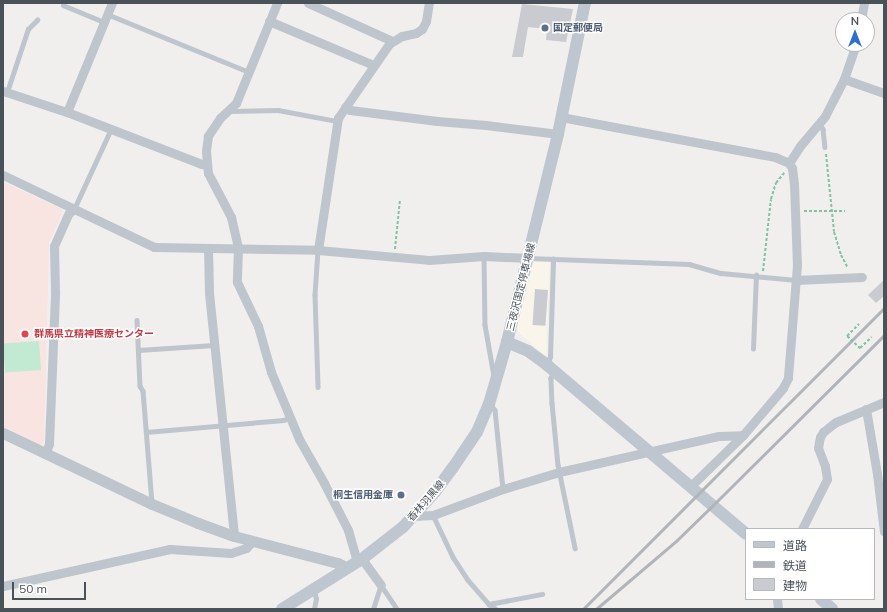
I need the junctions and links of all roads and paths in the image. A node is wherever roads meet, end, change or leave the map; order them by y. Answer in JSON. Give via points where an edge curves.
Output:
{"nodes":[{"id":1,"x":112,"y":3,"type":"edge"},
{"id":2,"x":277,"y":3,"type":"edge"},
{"id":3,"x":308,"y":3,"type":"edge"},
{"id":4,"x":429,"y":3,"type":"edge"},
{"id":5,"x":585,"y":3,"type":"edge"},
{"id":6,"x":63,"y":5,"type":"dead end"},
{"id":7,"x":106,"y":18,"type":"junction"},
{"id":8,"x":36,"y":20,"type":"dead end"},
{"id":9,"x":270,"y":21,"type":"junction"},
{"id":10,"x":392,"y":41,"type":"junction"},
{"id":11,"x":853,"y":52,"type":"edge"},
{"id":12,"x":373,"y":64,"type":"junction"},
{"id":13,"x":249,"y":72,"type":"junction"},
{"id":14,"x":844,"y":79,"type":"junction"},
{"id":15,"x":5,"y":91,"type":"edge"},
{"id":16,"x":884,"y":92,"type":"edge"},
{"id":17,"x":344,"y":107,"type":"junction"},
{"id":18,"x":226,"y":110,"type":"junction"},
{"id":19,"x":67,"y":112,"type":"junction"},
{"id":20,"x":561,"y":117,"type":"junction"},
{"id":21,"x":337,"y":120,"type":"junction"},
{"id":22,"x":820,"y":124,"type":"junction"},
{"id":23,"x":112,"y":129,"type":"junction"},
{"id":24,"x":558,"y":134,"type":"junction"},
{"id":25,"x":825,"y":146,"type":"joint"},
{"id":26,"x":207,"y":163,"type":"junction"},
{"id":27,"x":790,"y":165,"type":"junction"},
{"id":28,"x":3,"y":175,"type":"edge"},
{"id":29,"x":400,"y":199,"type":"dead end"},
{"id":30,"x":74,"y":209,"type":"junction"},
{"id":31,"x":795,"y":211,"type":"junction"},
{"id":32,"x":833,"y":211,"type":"junction"},
{"id":33,"x":845,"y":211,"type":"dead end"},
{"id":34,"x":208,"y":248,"type":"junction"},
{"id":35,"x":238,"y":248,"type":"junction"},
{"id":36,"x":318,"y":250,"type":"junction"},
{"id":37,"x":484,"y":256,"type":"junction"},
{"id":38,"x":392,"y":258,"type":"junction"},
{"id":39,"x":528,"y":258,"type":"junction"},
{"id":40,"x":553,"y":259,"type":"junction"},
{"id":41,"x":849,"y":270,"type":"dead end"},
{"id":42,"x":756,"y":275,"type":"junction"},
{"id":43,"x":762,"y":276,"type":"junction"},
{"id":44,"x":862,"y":277,"type":"dead end"},
{"id":45,"x":796,"y":280,"type":"junction"},
{"id":46,"x":137,"y":320,"type":"dead end"},
{"id":47,"x":859,"y":324,"type":"dead end"},
{"id":48,"x":872,"y":337,"type":"dead end"},
{"id":49,"x":507,"y":342,"type":"junction"},
{"id":50,"x":215,"y":345,"type":"junction"},
{"id":51,"x":753,"y":349,"type":"dead end"},
{"id":52,"x":138,"y":350,"type":"junction"},
{"id":53,"x":551,"y":368,"type":"junction"},
{"id":54,"x":497,"y":380,"type":"junction"},
{"id":55,"x":318,"y":387,"type":"dead end"},
{"id":56,"x":884,"y":402,"type":"edge"},
{"id":57,"x":489,"y":404,"type":"junction"},
{"id":58,"x":866,"y":409,"type":"junction"},
{"id":59,"x":290,"y":418,"type":"junction"},
{"id":60,"x":224,"y":425,"type":"junction"},
{"id":61,"x":146,"y":432,"type":"junction"},
{"id":62,"x":3,"y":433,"type":"edge"},
{"id":63,"x":743,"y":434,"type":"junction"},
{"id":64,"x":649,"y":451,"type":"junction"},
{"id":65,"x":45,"y":454,"type":"junction"},
{"id":66,"x":559,"y":472,"type":"junction"},
{"id":67,"x":691,"y":486,"type":"junction"},
{"id":68,"x":504,"y":489,"type":"junction"},
{"id":69,"x":152,"y":504,"type":"junction"},
{"id":70,"x":883,"y":510,"type":"edge"},
{"id":71,"x":434,"y":515,"type":"junction"},
{"id":72,"x":414,"y":516,"type":"junction"},
{"id":73,"x":803,"y":528,"type":"edge"},
{"id":74,"x":884,"y":532,"type":"edge"},
{"id":75,"x":745,"y":533,"type":"edge"},
{"id":76,"x":234,"y":536,"type":"junction"},
{"id":77,"x":253,"y":541,"type":"junction"},
{"id":78,"x":575,"y":548,"type":"dead end"},
{"id":79,"x":355,"y":563,"type":"junction"},
{"id":80,"x":381,"y":585,"type":"junction"},
{"id":81,"x":3,"y":586,"type":"edge"},
{"id":82,"x":314,"y":589,"type":"junction"},
{"id":83,"x":542,"y":594,"type":"dead end"},
{"id":84,"x":822,"y":600,"type":"edge"},
{"id":85,"x":489,"y":604,"type":"junction"},
{"id":86,"x":282,"y":609,"type":"edge"},
{"id":87,"x":314,"y":609,"type":"edge"},
{"id":88,"x":373,"y":609,"type":"edge"},
{"id":89,"x":397,"y":609,"type":"edge"},
{"id":90,"x":496,"y":609,"type":"edge"},
{"id":91,"x":832,"y":609,"type":"edge"}],
"edges":[{"from":1,"to":7,"type":"street"},
{"from":2,"to":9,"type":"street"},
{"from":3,"to":10,"type":"street"},
{"from":4,"to":10,"type":"street","via":[[422,29]]},
{"from":5,"to":20,"type":"main road","name":"三夜沢国定停車場線"},
{"from":6,"to":7,"type":"lane"},
{"from":7,"to":13,"type":"lane"},
{"from":7,"to":19,"type":"street"},
{"from":8,"to":15,"type":"lane","via":[[28,29]]},
{"from":9,"to":12,"type":"street"},
{"from":9,"to":13,"type":"street"},
{"from":10,"to":12,"type":"street"},
{"from":11,"to":14,"type":"street"},
{"from":12,"to":17,"type":"street"},
{"from":13,"to":18,"type":"street","via":[[236,103]]},
{"from":14,"to":16,"type":"street"},
{"from":14,"to":22,"type":"street"},
{"from":15,"to":19,"type":"street"},
{"from":17,"to":21,"type":"street"},
{"from":17,"to":24,"type":"street","via":[[350,110],[437,121]]},
{"from":18,"to":21,"type":"lane","via":[[278,110]]},
{"from":18,"to":26,"type":"street","via":[[208,136]]},
{"from":19,"to":23,"type":"street"},
{"from":20,"to":24,"type":"main road","name":"三夜沢国定停車場線"},
{"from":20,"to":27,"type":"street","via":[[775,157]]},
{"from":21,"to":36,"type":"street"},
{"from":22,"to":25,"type":"lane"},
{"from":22,"to":27,"type":"street","via":[[803,142]]},
{"from":23,"to":26,"type":"street","via":[[202,164]]},
{"from":23,"to":30,"type":"lane"},
{"from":24,"to":39,"type":"main road","name":"三夜沢国定停車場線"},
{"from":25,"to":32,"type":"path"},
{"from":26,"to":35,"type":"street","via":[[208,173],[231,217]]},
{"from":27,"to":31,"type":"street"},
{"from":27,"to":43,"type":"path","via":[[773,190]]},
{"from":28,"to":30,"type":"street"},
{"from":29,"to":38,"type":"path"},
{"from":30,"to":34,"type":"street","via":[[149,245]]},
{"from":30,"to":65,"type":"street","via":[[69,214],[54,246],[55,292],[49,444]]},
{"from":31,"to":32,"type":"path"},
{"from":31,"to":45,"type":"street"},
{"from":32,"to":33,"type":"path"},
{"from":32,"to":41,"type":"path","via":[[834,232]]},
{"from":34,"to":35,"type":"street"},
{"from":34,"to":50,"type":"street","via":[[209,293]]},
{"from":35,"to":36,"type":"street"},
{"from":35,"to":59,"type":"street","via":[[238,285],[258,326],[270,372]]},
{"from":36,"to":38,"type":"street"},
{"from":36,"to":55,"type":"lane","via":[[315,295]]},
{"from":37,"to":38,"type":"street","via":[[429,260]]},
{"from":37,"to":39,"type":"street"},
{"from":37,"to":54,"type":"lane","via":[[485,325],[493,375]]},
{"from":39,"to":40,"type":"lane"},
{"from":39,"to":49,"type":"main road","name":"三夜沢国定停車場線"},
{"from":40,"to":42,"type":"lane","via":[[689,264],[721,273]]},
{"from":40,"to":53,"type":"lane"},
{"from":42,"to":43,"type":"lane"},
{"from":42,"to":51,"type":"lane"},
{"from":43,"to":45,"type":"lane"},
{"from":44,"to":45,"type":"street"},
{"from":45,"to":63,"type":"street","via":[[788,378],[783,388]]},
{"from":46,"to":52,"type":"lane"},
{"from":47,"to":48,"type":"path","bridge":true,"via":[[847,336],[860,348]]},
{"from":49,"to":53,"type":"main road","name":"三夜沢国定停車場線","via":[[528,351]]},
{"from":49,"to":54,"type":"main road","name":"香林羽黒線"},
{"from":50,"to":52,"type":"lane"},
{"from":50,"to":60,"type":"street"},
{"from":52,"to":61,"type":"lane"},
{"from":53,"to":64,"type":"main road","name":"三夜沢国定停車場線"},
{"from":53,"to":66,"type":"lane"},
{"from":54,"to":57,"type":"main road","name":"香林羽黒線"},
{"from":56,"to":58,"type":"street"},
{"from":57,"to":68,"type":"lane","via":[[495,410]]},
{"from":57,"to":72,"type":"main road","name":"香林羽黒線","via":[[469,444],[448,475]]},
{"from":58,"to":70,"type":"street"},
{"from":58,"to":73,"type":"street","via":[[830,426],[820,438],[818,448],[828,479]]},
{"from":59,"to":60,"type":"lane"},
{"from":59,"to":79,"type":"street","via":[[348,530]]},
{"from":60,"to":61,"type":"lane"},
{"from":60,"to":76,"type":"street"},
{"from":61,"to":69,"type":"lane"},
{"from":62,"to":65,"type":"street"},
{"from":63,"to":64,"type":"street","via":[[726,434]]},
{"from":63,"to":67,"type":"street"},
{"from":64,"to":66,"type":"street"},
{"from":64,"to":67,"type":"main road","name":"三夜沢国定停車場線"},
{"from":65,"to":69,"type":"street"},
{"from":66,"to":68,"type":"street"},
{"from":66,"to":78,"type":"lane"},
{"from":67,"to":75,"type":"main road","name":"三夜沢国定停車場線"},
{"from":68,"to":71,"type":"street"},
{"from":69,"to":76,"type":"street"},
{"from":70,"to":74,"type":"street"},
{"from":71,"to":72,"type":"street"},
{"from":71,"to":85,"type":"lane","via":[[453,557],[468,580]]},
{"from":72,"to":79,"type":"main road","name":"香林羽黒線"},
{"from":76,"to":77,"type":"street"},
{"from":77,"to":79,"type":"street","via":[[338,563]]},
{"from":77,"to":81,"type":"street","via":[[246,548],[231,553],[170,549]]},
{"from":79,"to":80,"type":"street"},
{"from":79,"to":82,"type":"main road","name":"香林羽黒線"},
{"from":80,"to":88,"type":"lane"},
{"from":80,"to":89,"type":"lane"},
{"from":82,"to":86,"type":"main road","name":"香林羽黒線"},
{"from":82,"to":87,"type":"lane"},
{"from":83,"to":85,"type":"lane"},
{"from":84,"to":91,"type":"main road"},
{"from":85,"to":90,"type":"lane"}]}
